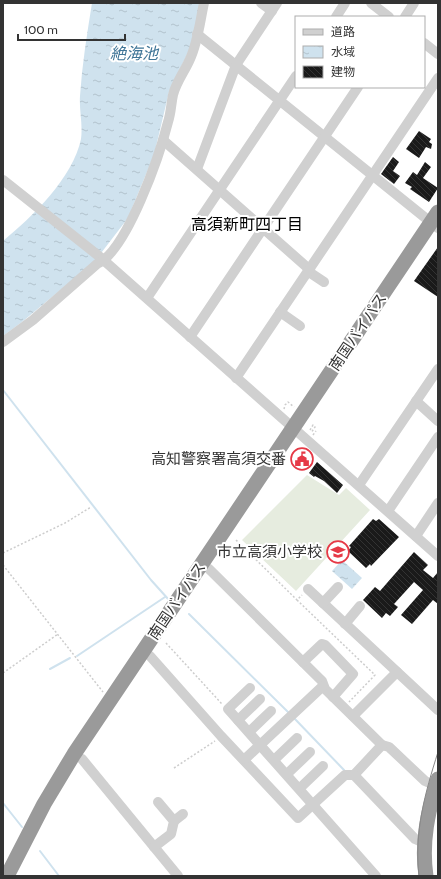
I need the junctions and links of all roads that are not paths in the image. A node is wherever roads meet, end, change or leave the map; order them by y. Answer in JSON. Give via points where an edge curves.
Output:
{"nodes":[{"id":1,"x":204,"y":3,"type":"edge"},
{"id":2,"x":261,"y":3,"type":"edge"},
{"id":3,"x":345,"y":3,"type":"edge"},
{"id":4,"x":371,"y":3,"type":"edge"},
{"id":5,"x":414,"y":3,"type":"edge"},
{"id":6,"x":274,"y":7,"type":"edge"},
{"id":7,"x":337,"y":16,"type":"edge"},
{"id":8,"x":388,"y":16,"type":"edge"},
{"id":9,"x":406,"y":16,"type":"edge"},
{"id":10,"x":197,"y":34,"type":"junction"},
{"id":11,"x":425,"y":44,"type":"edge"},
{"id":12,"x":438,"y":54,"type":"edge"},
{"id":13,"x":236,"y":65,"type":"junction"},
{"id":14,"x":295,"y":78,"type":"edge"},
{"id":15,"x":438,"y":78,"type":"edge"},
{"id":16,"x":357,"y":88,"type":"edge"},
{"id":17,"x":280,"y":101,"type":"junction"},
{"id":18,"x":325,"y":137,"type":"junction"},
{"id":19,"x":163,"y":140,"type":"junction"},
{"id":20,"x":197,"y":169,"type":"junction"},
{"id":21,"x":372,"y":175,"type":"junction"},
{"id":22,"x":3,"y":180,"type":"edge"},
{"id":23,"x":220,"y":190,"type":"junction"},
{"id":24,"x":436,"y":223,"type":"edge"},
{"id":25,"x":262,"y":228,"type":"junction"},
{"id":26,"x":102,"y":259,"type":"junction"},
{"id":27,"x":309,"y":269,"type":"junction"},
{"id":28,"x":324,"y":282,"type":"dead end"},
{"id":29,"x":147,"y":298,"type":"junction"},
{"id":30,"x":280,"y":312,"type":"junction"},
{"id":31,"x":300,"y":326,"type":"dead end"},
{"id":32,"x":190,"y":337,"type":"junction"},
{"id":33,"x":3,"y":342,"type":"edge"},
{"id":34,"x":438,"y":369,"type":"edge"},
{"id":35,"x":236,"y":378,"type":"junction"},
{"id":36,"x":416,"y":401,"type":"junction"},
{"id":37,"x":438,"y":421,"type":"edge"},
{"id":38,"x":305,"y":432,"type":"junction"},
{"id":39,"x":438,"y":437,"type":"edge"},
{"id":40,"x":359,"y":485,"type":"junction"},
{"id":41,"x":438,"y":503,"type":"edge"},
{"id":42,"x":388,"y":511,"type":"junction"},
{"id":43,"x":416,"y":536,"type":"junction"},
{"id":44,"x":438,"y":556,"type":"edge"},
{"id":45,"x":210,"y":569,"type":"junction"},
{"id":46,"x":338,"y":587,"type":"dead end"},
{"id":47,"x":308,"y":589,"type":"road end"},
{"id":48,"x":323,"y":603,"type":"junction"},
{"id":49,"x":360,"y":606,"type":"dead end"},
{"id":50,"x":345,"y":624,"type":"junction"},
{"id":51,"x":150,"y":656,"type":"junction"},
{"id":52,"x":303,"y":662,"type":"junction"},
{"id":53,"x":397,"y":672,"type":"junction"},
{"id":54,"x":323,"y":686,"type":"junction"},
{"id":55,"x":250,"y":688,"type":"dead end"},
{"id":56,"x":333,"y":697,"type":"junction"},
{"id":57,"x":260,"y":699,"type":"dead end"},
{"id":58,"x":438,"y":710,"type":"edge"},
{"id":59,"x":271,"y":711,"type":"dead end"},
{"id":60,"x":353,"y":716,"type":"junction"},
{"id":61,"x":238,"y":720,"type":"junction"},
{"id":62,"x":249,"y":732,"type":"junction"},
{"id":63,"x":297,"y":738,"type":"dead end"},
{"id":64,"x":260,"y":744,"type":"junction"},
{"id":65,"x":382,"y":745,"type":"junction"},
{"id":66,"x":310,"y":752,"type":"dead end"},
{"id":67,"x":82,"y":759,"type":"junction"},
{"id":68,"x":245,"y":759,"type":"junction"},
{"id":69,"x":274,"y":760,"type":"junction"},
{"id":70,"x":323,"y":766,"type":"dead end"},
{"id":71,"x":287,"y":774,"type":"junction"},
{"id":72,"x":354,"y":775,"type":"junction"},
{"id":73,"x":437,"y":782,"type":"edge"},
{"id":74,"x":300,"y":788,"type":"junction"},
{"id":75,"x":158,"y":802,"type":"dead end"},
{"id":76,"x":314,"y":804,"type":"junction"},
{"id":77,"x":183,"y":814,"type":"dead end"},
{"id":78,"x":174,"y":821,"type":"junction"},
{"id":79,"x":424,"y":843,"type":"junction"},
{"id":80,"x":154,"y":846,"type":"junction"},
{"id":81,"x":7,"y":876,"type":"edge"},
{"id":82,"x":17,"y":876,"type":"edge"},
{"id":83,"x":178,"y":876,"type":"edge"},
{"id":84,"x":376,"y":876,"type":"edge"},
{"id":85,"x":426,"y":876,"type":"edge"}],
"edges":[{"from":1,"to":10,"type":"street"},
{"from":2,"to":6,"type":"street"},
{"from":3,"to":7,"type":"street"},
{"from":4,"to":8,"type":"street"},
{"from":5,"to":9,"type":"street"},
{"from":6,"to":13,"type":"street"},
{"from":10,"to":13,"type":"street"},
{"from":10,"to":19,"type":"street","via":[[191,57],[173,94]]},
{"from":11,"to":12,"type":"street"},
{"from":13,"to":17,"type":"street"},
{"from":13,"to":20,"type":"street"},
{"from":14,"to":17,"type":"street"},
{"from":15,"to":21,"type":"street"},
{"from":16,"to":18,"type":"street"},
{"from":17,"to":18,"type":"street"},
{"from":17,"to":23,"type":"street"},
{"from":18,"to":21,"type":"street"},
{"from":18,"to":25,"type":"street"},
{"from":19,"to":20,"type":"street"},
{"from":19,"to":26,"type":"street","via":[[125,234]]},
{"from":20,"to":23,"type":"street"},
{"from":21,"to":24,"type":"street"},
{"from":21,"to":27,"type":"street"},
{"from":22,"to":26,"type":"street"},
{"from":23,"to":25,"type":"street"},
{"from":23,"to":29,"type":"street"},
{"from":24,"to":38,"type":"highway","name":"南国バイパス"},
{"from":25,"to":27,"type":"street"},
{"from":25,"to":32,"type":"street"},
{"from":26,"to":29,"type":"street"},
{"from":26,"to":33,"type":"street","via":[[33,320]]},
{"from":27,"to":28,"type":"street"},
{"from":27,"to":30,"type":"street"},
{"from":29,"to":32,"type":"street"},
{"from":30,"to":31,"type":"street"},
{"from":30,"to":35,"type":"street"},
{"from":32,"to":35,"type":"street"},
{"from":34,"to":36,"type":"street"},
{"from":35,"to":38,"type":"street"},
{"from":36,"to":37,"type":"street"},
{"from":36,"to":40,"type":"street"},
{"from":38,"to":40,"type":"street"},
{"from":38,"to":45,"type":"highway","name":"南国バイパス"},
{"from":38,"to":81,"type":"highway","name":"南国バイパス","via":[[111,699],[52,790]]},
{"from":39,"to":42,"type":"street"},
{"from":40,"to":42,"type":"street"},
{"from":41,"to":43,"type":"street"},
{"from":42,"to":43,"type":"street"},
{"from":43,"to":44,"type":"street"},
{"from":45,"to":51,"type":"highway","name":"南国バイパス"},
{"from":45,"to":52,"type":"street"},
{"from":46,"to":48,"type":"street"},
{"from":47,"to":48,"type":"street"},
{"from":48,"to":50,"type":"street"},
{"from":49,"to":50,"type":"street"},
{"from":50,"to":53,"type":"street"},
{"from":51,"to":67,"type":"highway","name":"南国バイパス"},
{"from":51,"to":68,"type":"street","via":[[221,736]]},
{"from":52,"to":54,"type":"street","via":[[322,681]]},
{"from":52,"to":56,"type":"street","via":[[322,644],[353,674]]},
{"from":53,"to":58,"type":"street"},
{"from":53,"to":60,"type":"street"},
{"from":54,"to":56,"type":"street"},
{"from":54,"to":64,"type":"street"},
{"from":55,"to":61,"type":"street","via":[[228,709]]},
{"from":56,"to":60,"type":"street"},
{"from":57,"to":61,"type":"street"},
{"from":59,"to":62,"type":"street"},
{"from":60,"to":65,"type":"street"},
{"from":61,"to":62,"type":"street"},
{"from":62,"to":64,"type":"street"},
{"from":63,"to":69,"type":"street"},
{"from":64,"to":68,"type":"street"},
{"from":64,"to":69,"type":"street"},
{"from":65,"to":72,"type":"street"},
{"from":65,"to":73,"type":"street","via":[[389,747],[425,781]]},
{"from":66,"to":71,"type":"street"},
{"from":67,"to":80,"type":"street"},
{"from":67,"to":82,"type":"highway","name":"南国バイパス","via":[[48,816]]},
{"from":68,"to":76,"type":"street","via":[[295,821]]},
{"from":69,"to":71,"type":"street"},
{"from":70,"to":74,"type":"street"},
{"from":71,"to":74,"type":"street"},
{"from":72,"to":76,"type":"street","via":[[346,775]]},
{"from":72,"to":79,"type":"street","via":[[414,839]]},
{"from":73,"to":79,"type":"highway","via":[[428,811]]},
{"from":74,"to":76,"type":"street"},
{"from":75,"to":78,"type":"street"},
{"from":76,"to":84,"type":"street"},
{"from":77,"to":78,"type":"street"},
{"from":78,"to":80,"type":"street","via":[[170,834]]},
{"from":79,"to":85,"type":"highway"},
{"from":80,"to":83,"type":"street"}]}
